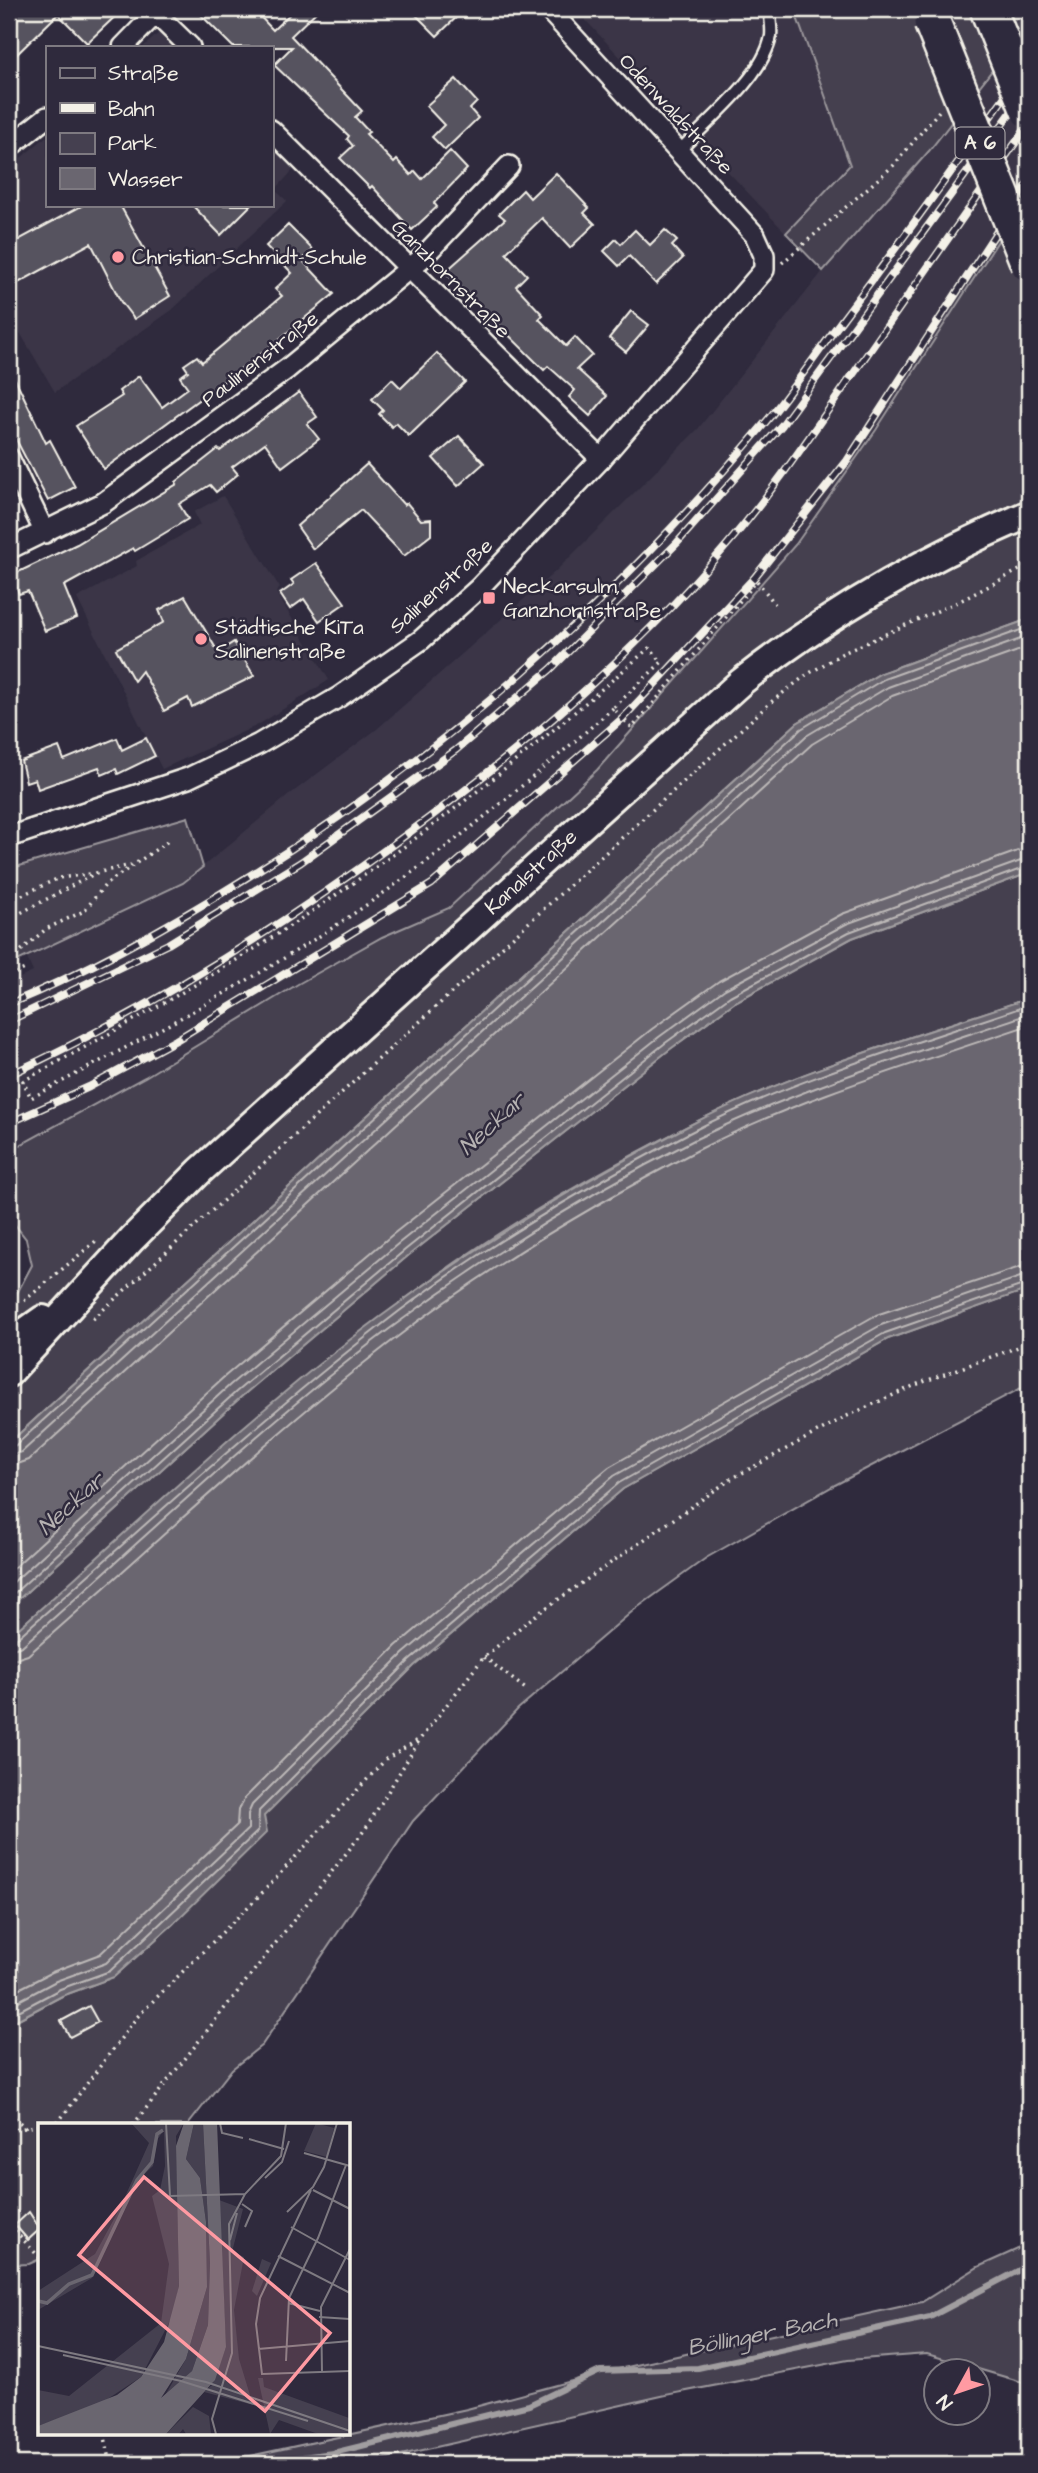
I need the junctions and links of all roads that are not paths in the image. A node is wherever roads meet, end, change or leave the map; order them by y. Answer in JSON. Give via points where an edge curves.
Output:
{"nodes":[{"id":1,"x":548,"y":9,"type":"edge"},
{"id":2,"x":769,"y":9,"type":"edge"},
{"id":3,"x":988,"y":9,"type":"edge"},
{"id":4,"x":156,"y":10,"type":"edge"},
{"id":5,"x":932,"y":22,"type":"dead end"},
{"id":6,"x":124,"y":46,"type":"edge"},
{"id":7,"x":189,"y":46,"type":"edge"},
{"id":8,"x":1029,"y":111,"type":"edge"},
{"id":9,"x":46,"y":118,"type":"edge"},
{"id":10,"x":273,"y":132,"type":"edge"},
{"id":11,"x":9,"y":147,"type":"edge"},
{"id":12,"x":680,"y":150,"type":"junction"},
{"id":13,"x":509,"y":166,"type":"dead end"},
{"id":14,"x":764,"y":262,"type":"joint"},
{"id":15,"x":1029,"y":264,"type":"edge"},
{"id":16,"x":409,"y":269,"type":"junction"},
{"id":17,"x":9,"y":458,"type":"edge"},
{"id":18,"x":601,"y":459,"type":"junction"},
{"id":19,"x":1029,"y":514,"type":"edge"},
{"id":20,"x":45,"y":533,"type":"junction"},
{"id":21,"x":9,"y":549,"type":"edge"},
{"id":22,"x":9,"y":837,"type":"edge"},
{"id":23,"x":79,"y":1294,"type":"junction"},
{"id":24,"x":9,"y":1343,"type":"edge"},
{"id":25,"x":9,"y":1373,"type":"edge"}],
"edges":[{"from":1,"to":12,"type":"street","name":"Odenwaldstraße"},
{"from":2,"to":12,"type":"lane","via":[[771,34],[765,55]]},
{"from":3,"to":8,"type":"highway","number":"A 6","bridge":true},
{"from":4,"to":6,"type":"street"},
{"from":4,"to":7,"type":"street"},
{"from":5,"to":15,"type":"highway","number":"A 6","bridge":true},
{"from":9,"to":11,"type":"street"},
{"from":10,"to":16,"type":"street","name":"Ganzhornstraße"},
{"from":12,"to":14,"type":"street","name":"Odenwaldstraße","via":[[755,235]]},
{"from":13,"to":16,"type":"street","name":"Paulinenstraße"},
{"from":14,"to":18,"type":"street","name":"Salinenstraße"},
{"from":16,"to":18,"type":"street","name":"Ganzhornstraße"},
{"from":16,"to":20,"type":"street","name":"Paulinenstraße","via":[[141,479]]},
{"from":17,"to":20,"type":"street"},
{"from":18,"to":22,"type":"street","name":"Salinenstraße","via":[[479,588],[421,640],[339,697],[259,744],[188,778]]},
{"from":19,"to":23,"type":"main road","name":"Kanalstraße","via":[[954,546],[844,607],[741,682],[200,1171]]},
{"from":20,"to":21,"type":"street","name":"Paulinenstraße"},
{"from":23,"to":24,"type":"main road","name":"Kanalstraße"},
{"from":23,"to":25,"type":"main road","name":"Kanalstraße"}]}
